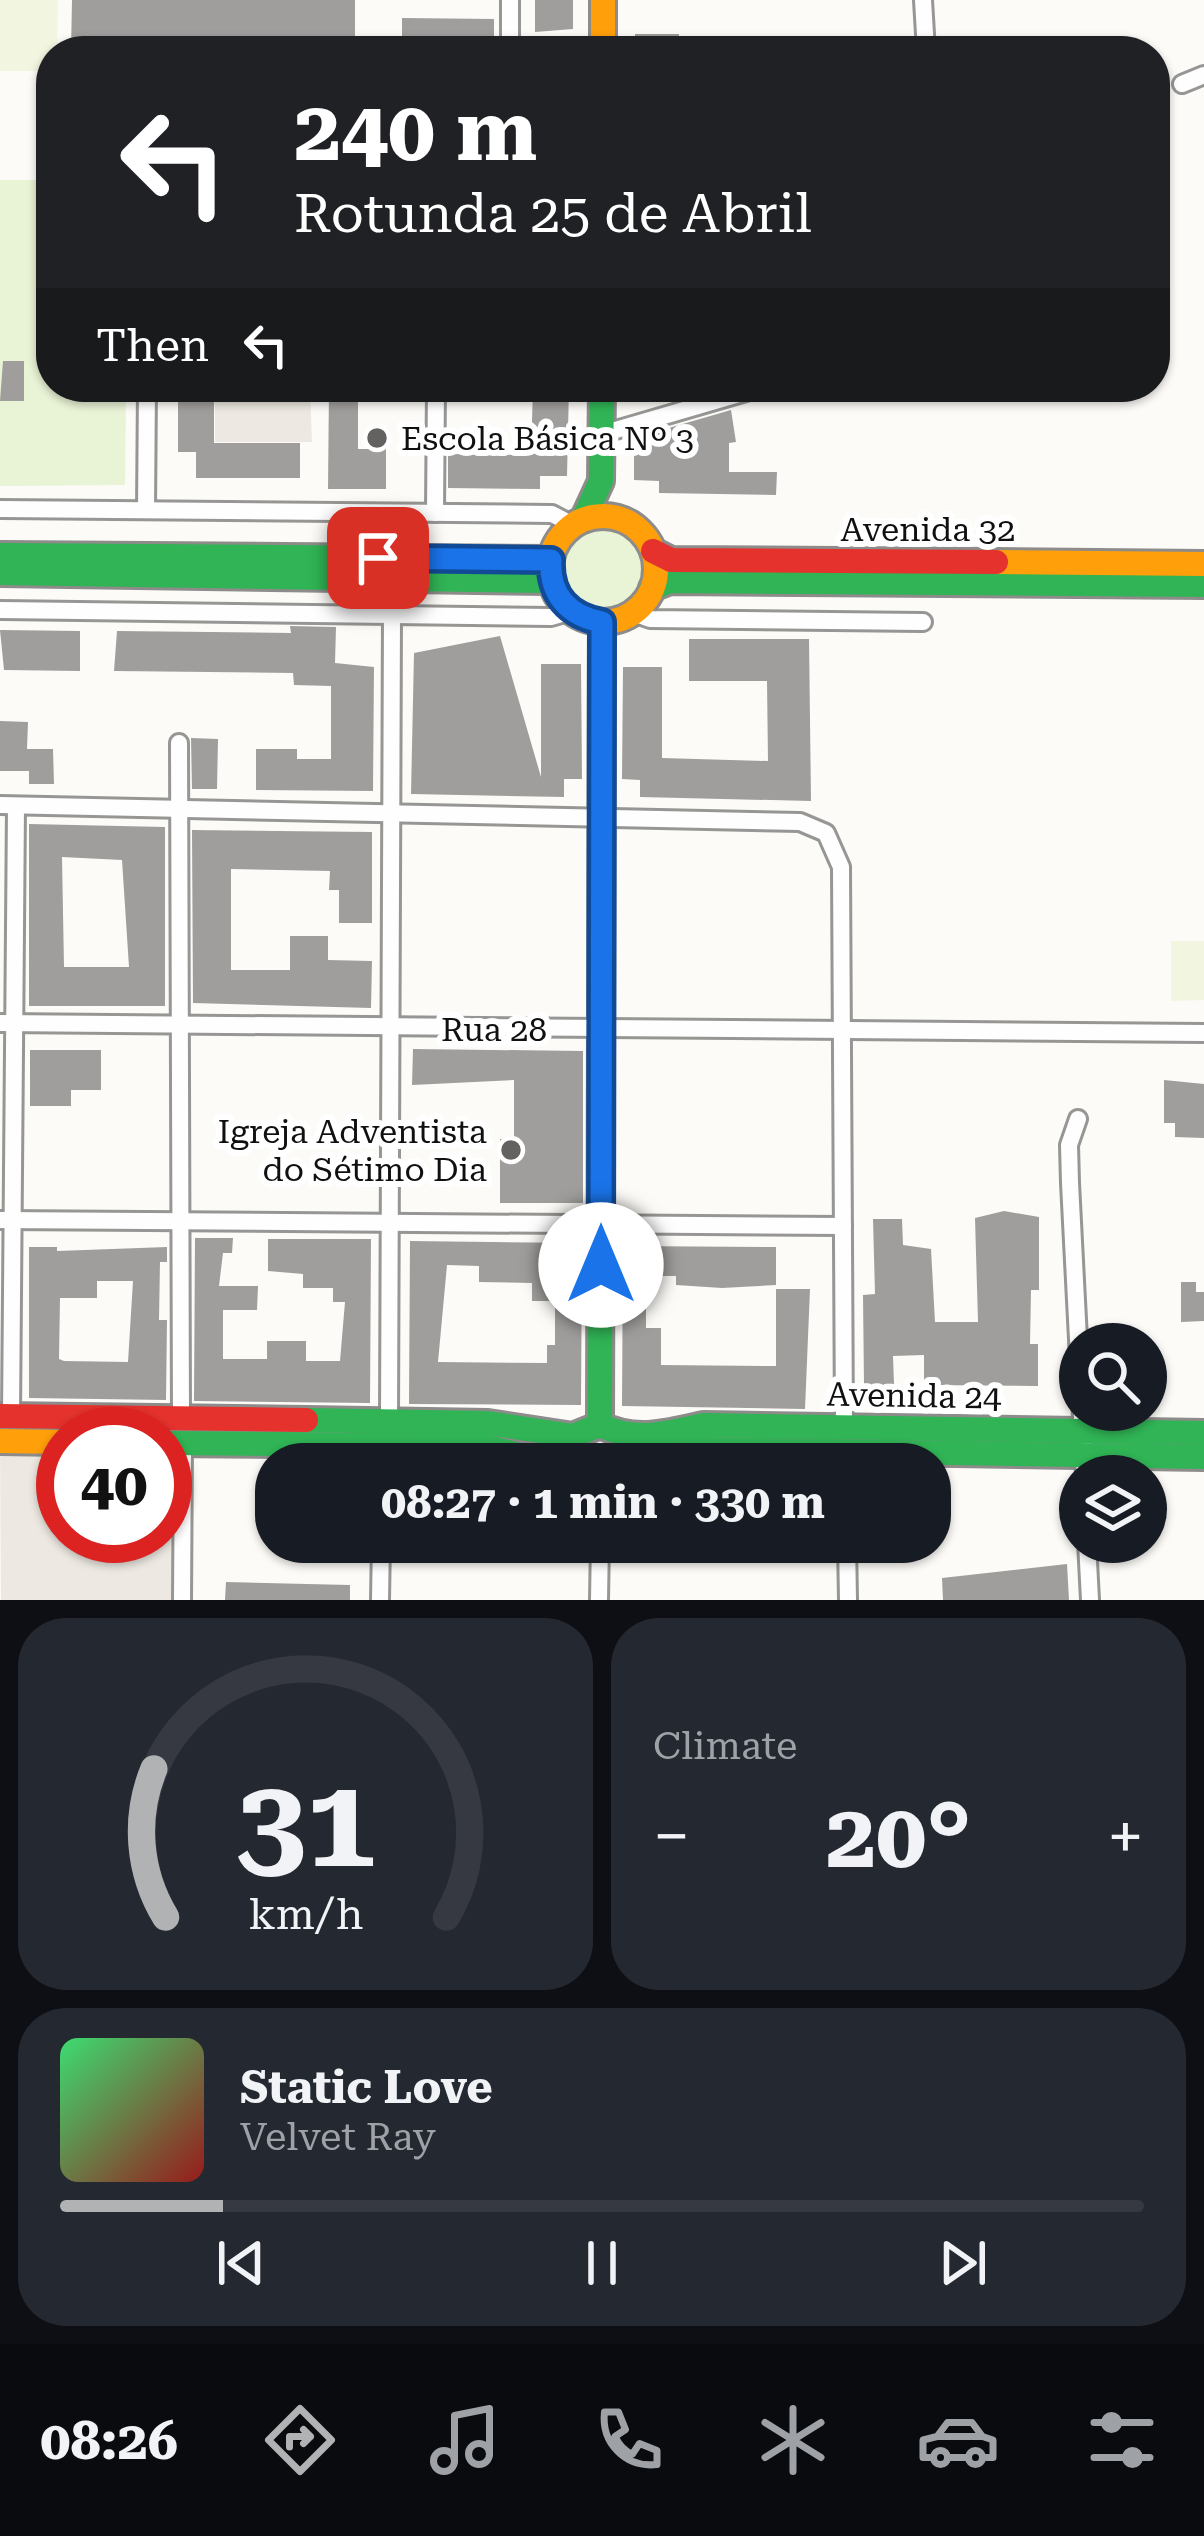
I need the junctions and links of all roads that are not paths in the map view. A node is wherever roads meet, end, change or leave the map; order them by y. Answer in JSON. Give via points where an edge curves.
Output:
{"nodes":[{"id":1,"x":510,"y":0,"type":"edge"},
{"id":2,"x":603,"y":0,"type":"edge"},
{"id":3,"x":923,"y":0,"type":"edge"},
{"id":4,"x":510,"y":36,"type":"edge"},
{"id":5,"x":603,"y":36,"type":"edge"},
{"id":6,"x":925,"y":36,"type":"edge"},
{"id":7,"x":1204,"y":75,"type":"edge"},
{"id":8,"x":1182,"y":84,"type":"dead end"},
{"id":9,"x":147,"y":402,"type":"edge"},
{"id":10,"x":436,"y":402,"type":"edge"},
{"id":11,"x":602,"y":402,"type":"edge"},
{"id":12,"x":712,"y":402,"type":"edge"},
{"id":13,"x":602,"y":434,"type":"junction"},
{"id":14,"x":601,"y":481,"type":"junction"},
{"id":15,"x":0,"y":509,"type":"edge"},
{"id":16,"x":146,"y":511,"type":"junction"},
{"id":17,"x":435,"y":513,"type":"junction"},
{"id":18,"x":626,"y":520,"type":"junction"},
{"id":19,"x":578,"y":522,"type":"junction"},
{"id":20,"x":653,"y":550,"type":"junction"},
{"id":21,"x":0,"y":555,"type":"edge"},
{"id":22,"x":1204,"y":564,"type":"edge"},
{"id":23,"x":551,"y":570,"type":"junction"},
{"id":24,"x":0,"y":574,"type":"edge"},
{"id":25,"x":1204,"y":585,"type":"edge"},
{"id":26,"x":652,"y":588,"type":"junction"},
{"id":27,"x":0,"y":610,"type":"edge"},
{"id":28,"x":572,"y":611,"type":"junction"},
{"id":29,"x":633,"y":613,"type":"junction"},
{"id":30,"x":392,"y":614,"type":"junction"},
{"id":31,"x":602,"y":622,"type":"junction"},
{"id":32,"x":923,"y":622,"type":"dead end"},
{"id":33,"x":179,"y":743,"type":"dead end"},
{"id":34,"x":8,"y":806,"type":"edge"},
{"id":35,"x":178,"y":808,"type":"junction"},
{"id":36,"x":391,"y":812,"type":"junction"},
{"id":37,"x":602,"y":818,"type":"junction"},
{"id":38,"x":7,"y":1023,"type":"edge"},
{"id":39,"x":178,"y":1024,"type":"junction"},
{"id":40,"x":392,"y":1028,"type":"junction"},
{"id":41,"x":839,"y":1028,"type":"junction"},
{"id":42,"x":602,"y":1029,"type":"junction"},
{"id":43,"x":1204,"y":1033,"type":"edge"},
{"id":44,"x":1078,"y":1119,"type":"dead end"},
{"id":45,"x":6,"y":1220,"type":"edge"},
{"id":46,"x":180,"y":1221,"type":"junction"},
{"id":47,"x":392,"y":1222,"type":"junction"},
{"id":48,"x":600,"y":1226,"type":"junction"},
{"id":49,"x":843,"y":1226,"type":"junction"},
{"id":50,"x":177,"y":1407,"type":"edge"},
{"id":51,"x":6,"y":1416,"type":"edge"},
{"id":52,"x":36,"y":1419,"type":"edge"},
{"id":53,"x":600,"y":1425,"type":"junction"},
{"id":54,"x":1204,"y":1432,"type":"edge"},
{"id":55,"x":192,"y":1436,"type":"edge"},
{"id":56,"x":573,"y":1436,"type":"junction"},
{"id":57,"x":625,"y":1438,"type":"junction"},
{"id":58,"x":0,"y":1441,"type":"edge"},
{"id":59,"x":36,"y":1442,"type":"edge"},
{"id":60,"x":384,"y":1443,"type":"edge"},
{"id":61,"x":571,"y":1443,"type":"edge"},
{"id":62,"x":626,"y":1443,"type":"edge"},
{"id":63,"x":814,"y":1443,"type":"edge"},
{"id":64,"x":846,"y":1443,"type":"edge"},
{"id":65,"x":951,"y":1450,"type":"edge"},
{"id":66,"x":1083,"y":1453,"type":"edge"},
{"id":67,"x":1204,"y":1457,"type":"edge"},
{"id":68,"x":181,"y":1563,"type":"edge"},
{"id":69,"x":381,"y":1563,"type":"edge"},
{"id":70,"x":600,"y":1563,"type":"edge"},
{"id":71,"x":847,"y":1563,"type":"edge"},
{"id":72,"x":1089,"y":1563,"type":"edge"},
{"id":73,"x":182,"y":1600,"type":"edge"},
{"id":74,"x":380,"y":1600,"type":"edge"},
{"id":75,"x":599,"y":1600,"type":"edge"},
{"id":76,"x":848,"y":1600,"type":"edge"},
{"id":77,"x":1090,"y":1600,"type":"edge"}],
"edges":[{"from":1,"to":4,"type":"street"},
{"from":2,"to":5,"type":"main road"},
{"from":3,"to":6,"type":"street"},
{"from":7,"to":8,"type":"street"},
{"from":9,"to":16,"type":"street"},
{"from":10,"to":17,"type":"street"},
{"from":11,"to":13,"type":"main road"},
{"from":12,"to":13,"type":"street"},
{"from":13,"to":14,"type":"main road"},
{"from":14,"to":18,"type":"main road"},
{"from":14,"to":19,"type":"main road"},
{"from":15,"to":16,"type":"street"},
{"from":16,"to":17,"type":"street"},
{"from":17,"to":19,"type":"street","via":[[553,514]]},
{"from":18,"to":19,"type":"main road"},
{"from":18,"to":20,"type":"main road"},
{"from":19,"to":23,"type":"main road"},
{"from":20,"to":22,"type":"main road","name":"Avenida 32","via":[[671,560]]},
{"from":20,"to":26,"type":"main road"},
{"from":21,"to":23,"type":"main road"},
{"from":23,"to":24,"type":"main road"},
{"from":23,"to":28,"type":"main road"},
{"from":25,"to":26,"type":"main road","name":"Avenida 32","via":[[670,580]]},
{"from":26,"to":29,"type":"main road"},
{"from":27,"to":30,"type":"street"},
{"from":28,"to":30,"type":"street"},
{"from":28,"to":31,"type":"main road"},
{"from":29,"to":31,"type":"main road"},
{"from":29,"to":32,"type":"street"},
{"from":30,"to":36,"type":"street"},
{"from":31,"to":37,"type":"main road"},
{"from":33,"to":35,"type":"street"},
{"from":34,"to":35,"type":"street"},
{"from":34,"to":38,"type":"street"},
{"from":35,"to":36,"type":"street"},
{"from":35,"to":39,"type":"street"},
{"from":36,"to":37,"type":"street"},
{"from":36,"to":40,"type":"street"},
{"from":37,"to":41,"type":"street","via":[[800,822],[826,833],[841,867]]},
{"from":37,"to":42,"type":"main road"},
{"from":38,"to":39,"type":"street","name":"Rua 28"},
{"from":38,"to":45,"type":"street"},
{"from":39,"to":40,"type":"street","name":"Rua 28"},
{"from":39,"to":46,"type":"street"},
{"from":40,"to":42,"type":"street","name":"Rua 28"},
{"from":40,"to":47,"type":"street"},
{"from":41,"to":42,"type":"street","name":"Rua 28"},
{"from":41,"to":43,"type":"street","name":"Rua 28"},
{"from":41,"to":49,"type":"street"},
{"from":42,"to":48,"type":"main road"},
{"from":44,"to":66,"type":"street","via":[[1070,1145]]},
{"from":45,"to":46,"type":"street"},
{"from":45,"to":51,"type":"street"},
{"from":46,"to":47,"type":"street"},
{"from":46,"to":50,"type":"street"},
{"from":47,"to":48,"type":"street"},
{"from":47,"to":60,"type":"street"},
{"from":48,"to":49,"type":"street"},
{"from":48,"to":53,"type":"main road"},
{"from":49,"to":64,"type":"street"},
{"from":51,"to":52,"type":"main road"},
{"from":53,"to":56,"type":"main road"},
{"from":53,"to":57,"type":"main road"},
{"from":54,"to":66,"type":"main road","name":"Avenida 24"},
{"from":55,"to":60,"type":"main road"},
{"from":56,"to":60,"type":"main road","via":[[488,1423]]},
{"from":56,"to":61,"type":"main road"},
{"from":57,"to":62,"type":"main road"},
{"from":57,"to":63,"type":"main road","name":"Avenida 24","via":[[704,1426]]},
{"from":58,"to":59,"type":"main road"},
{"from":65,"to":66,"type":"main road","name":"Avenida 24"},
{"from":66,"to":67,"type":"main road","name":"Avenida 24"},
{"from":68,"to":73,"type":"street"},
{"from":69,"to":74,"type":"street"},
{"from":70,"to":75,"type":"street"},
{"from":71,"to":76,"type":"street"},
{"from":72,"to":77,"type":"street"}]}
